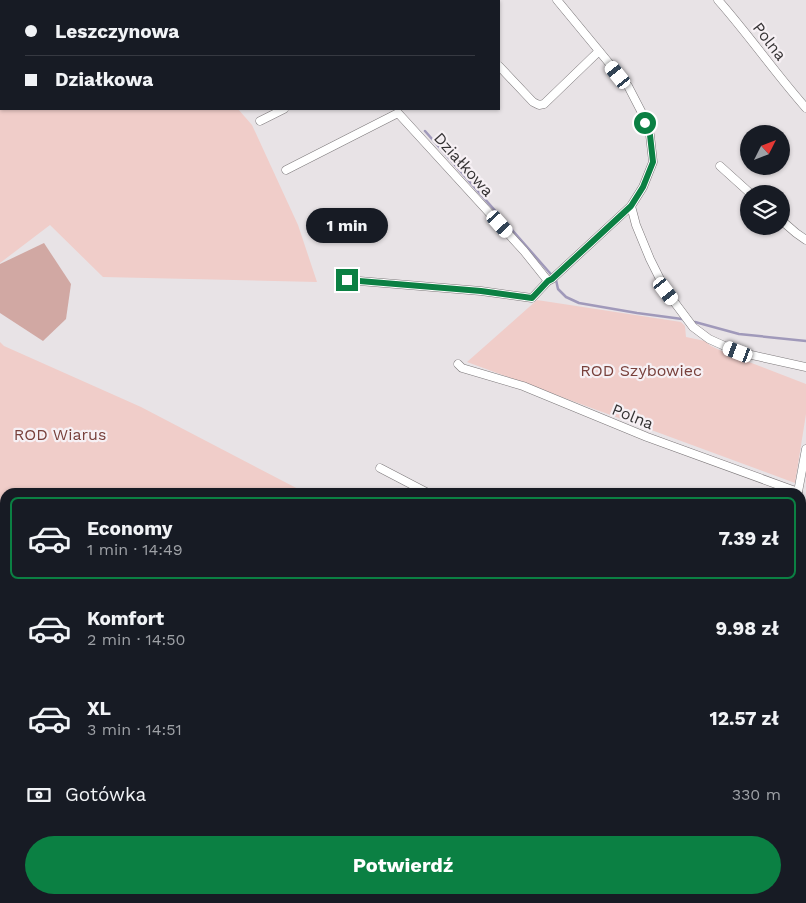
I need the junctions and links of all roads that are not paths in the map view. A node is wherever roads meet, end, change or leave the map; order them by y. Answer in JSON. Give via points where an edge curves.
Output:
{"nodes":[{"id":1,"x":557,"y":0,"type":"edge"},
{"id":2,"x":718,"y":0,"type":"edge"},
{"id":3,"x":599,"y":51,"type":"junction"},
{"id":4,"x":500,"y":67,"type":"edge"},
{"id":5,"x":806,"y":108,"type":"edge"},
{"id":6,"x":282,"y":110,"type":"edge"},
{"id":7,"x":396,"y":111,"type":"edge"},
{"id":8,"x":260,"y":121,"type":"dead end"},
{"id":9,"x":720,"y":166,"type":"dead end"},
{"id":10,"x":286,"y":170,"type":"dead end"},
{"id":11,"x":741,"y":185,"type":"edge"},
{"id":12,"x":631,"y":206,"type":"junction"},
{"id":13,"x":790,"y":228,"type":"edge"},
{"id":14,"x":806,"y":240,"type":"edge"},
{"id":15,"x":347,"y":280,"type":"dead end"},
{"id":16,"x":550,"y":280,"type":"junction"},
{"id":17,"x":458,"y":364,"type":"dead end"},
{"id":18,"x":806,"y":367,"type":"edge"},
{"id":19,"x":806,"y":449,"type":"edge"},
{"id":20,"x":380,"y":468,"type":"dead end"},
{"id":21,"x":418,"y":488,"type":"edge"},
{"id":22,"x":787,"y":488,"type":"edge"},
{"id":23,"x":799,"y":488,"type":"edge"}],
"edges":[{"from":1,"to":3,"type":"street"},
{"from":2,"to":5,"type":"street","name":"Polna"},
{"from":3,"to":4,"type":"street","via":[[544,104],[539,105]]},
{"from":3,"to":12,"type":"street","via":[[628,86],[650,135],[653,162]]},
{"from":6,"to":8,"type":"street"},
{"from":7,"to":10,"type":"street","name":"Działkowa"},
{"from":7,"to":16,"type":"street","name":"Działkowa"},
{"from":9,"to":11,"type":"street"},
{"from":12,"to":16,"type":"street"},
{"from":12,"to":18,"type":"street","via":[[636,225],[666,291],[693,327],[709,339],[738,352]]},
{"from":13,"to":14,"type":"street"},
{"from":15,"to":16,"type":"street","via":[[532,298]]},
{"from":17,"to":22,"type":"street","name":"Polna"},
{"from":19,"to":23,"type":"street","name":"Polna"},
{"from":20,"to":21,"type":"street"}]}
